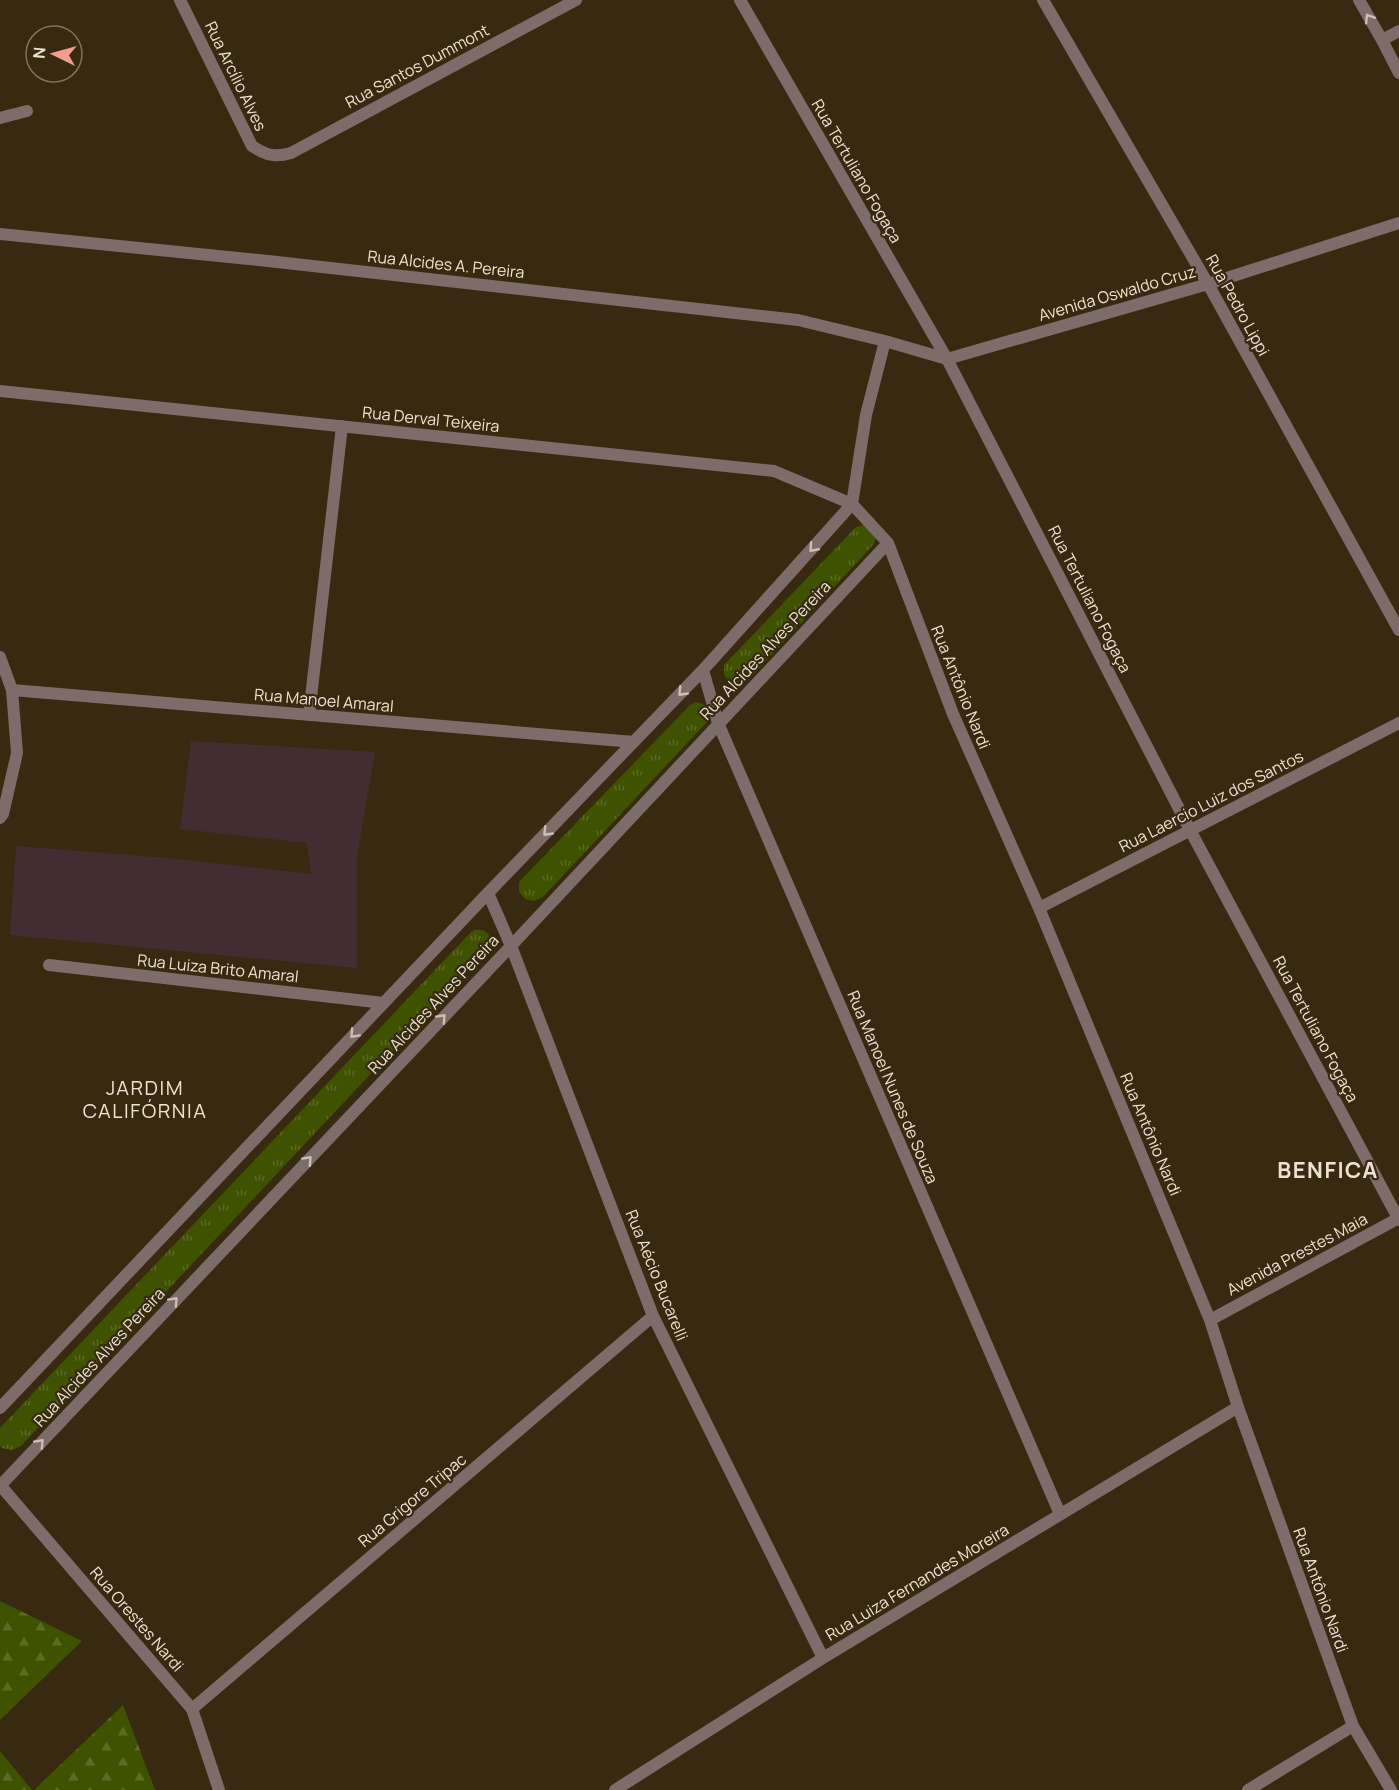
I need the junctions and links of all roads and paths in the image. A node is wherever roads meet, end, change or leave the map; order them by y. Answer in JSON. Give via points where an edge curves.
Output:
{"nodes":[{"id":1,"x":180,"y":0,"type":"edge"},
{"id":2,"x":576,"y":0,"type":"edge"},
{"id":3,"x":740,"y":0,"type":"edge"},
{"id":4,"x":1043,"y":0,"type":"edge"},
{"id":5,"x":1359,"y":0,"type":"edge"},
{"id":6,"x":1399,"y":31,"type":"edge"},
{"id":7,"x":1382,"y":40,"type":"junction"},
{"id":8,"x":1399,"y":73,"type":"edge"},
{"id":9,"x":27,"y":111,"type":"dead end"},
{"id":10,"x":0,"y":118,"type":"edge"},
{"id":11,"x":273,"y":157,"type":"joint"},
{"id":12,"x":1399,"y":223,"type":"edge"},
{"id":13,"x":0,"y":234,"type":"edge"},
{"id":14,"x":1208,"y":284,"type":"junction"},
{"id":15,"x":885,"y":341,"type":"junction"},
{"id":16,"x":947,"y":359,"type":"junction"},
{"id":17,"x":0,"y":391,"type":"edge"},
{"id":18,"x":342,"y":426,"type":"junction"},
{"id":19,"x":852,"y":504,"type":"junction"},
{"id":20,"x":888,"y":543,"type":"junction"},
{"id":21,"x":1399,"y":630,"type":"edge"},
{"id":22,"x":0,"y":657,"type":"edge"},
{"id":23,"x":703,"y":670,"type":"junction"},
{"id":24,"x":12,"y":690,"type":"junction"},
{"id":25,"x":309,"y":715,"type":"junction"},
{"id":26,"x":718,"y":723,"type":"junction"},
{"id":27,"x":1399,"y":723,"type":"edge"},
{"id":28,"x":634,"y":742,"type":"junction"},
{"id":29,"x":0,"y":818,"type":"edge"},
{"id":30,"x":1191,"y":830,"type":"junction"},
{"id":31,"x":488,"y":893,"type":"junction"},
{"id":32,"x":1039,"y":908,"type":"junction"},
{"id":33,"x":511,"y":946,"type":"junction"},
{"id":34,"x":49,"y":965,"type":"dead end"},
{"id":35,"x":384,"y":1003,"type":"junction"},
{"id":36,"x":1399,"y":1219,"type":"edge"},
{"id":37,"x":653,"y":1316,"type":"junction"},
{"id":38,"x":1210,"y":1320,"type":"junction"},
{"id":39,"x":1238,"y":1407,"type":"junction"},
{"id":40,"x":0,"y":1408,"type":"edge"},
{"id":41,"x":0,"y":1486,"type":"edge"},
{"id":42,"x":1060,"y":1514,"type":"junction"},
{"id":43,"x":823,"y":1658,"type":"junction"},
{"id":44,"x":192,"y":1709,"type":"junction"},
{"id":45,"x":1353,"y":1726,"type":"junction"},
{"id":46,"x":219,"y":1790,"type":"edge"},
{"id":47,"x":615,"y":1790,"type":"edge"},
{"id":48,"x":1248,"y":1790,"type":"edge"},
{"id":49,"x":1390,"y":1790,"type":"edge"}],
"edges":[{"from":1,"to":11,"type":"street","name":"Rua Arcílio Alves","via":[[252,146]]},
{"from":2,"to":11,"type":"street","name":"Rua Santos Dummont","via":[[291,153]]},
{"from":3,"to":16,"type":"street","name":"Rua Tertuliano Fogaça"},
{"from":4,"to":14,"type":"street","name":"Rua Pedro Lippi"},
{"from":7,"to":5,"type":"street","one_way":true},
{"from":6,"to":7,"type":"street"},
{"from":7,"to":8,"type":"street"},
{"from":9,"to":10,"type":"street"},
{"from":12,"to":14,"type":"street","name":"Avenida Oswaldo Cruz"},
{"from":13,"to":15,"type":"street","name":"Rua Alcides A. Pereira","via":[[798,320]]},
{"from":14,"to":16,"type":"street","name":"Avenida Oswaldo Cruz"},
{"from":14,"to":21,"type":"street","name":"Rua Pedro Lippi"},
{"from":15,"to":16,"type":"street","name":"Rua Alcides A. Pereira"},
{"from":15,"to":19,"type":"street","via":[[866,415]]},
{"from":16,"to":30,"type":"street","name":"Rua Tertuliano Fogaça"},
{"from":17,"to":18,"type":"street","name":"Rua Derval Teixeira"},
{"from":18,"to":19,"type":"street","name":"Rua Derval Teixeira","via":[[774,471]]},
{"from":18,"to":25,"type":"street"},
{"from":19,"to":20,"type":"street","name":"Rua Antônio Nardi"},
{"from":19,"to":23,"type":"street","name":"Rua Alcides Alves Pereira","one_way":true},
{"from":20,"to":26,"type":"street","name":"Rua Alcides Alves Pereira"},
{"from":20,"to":32,"type":"street","name":"Rua Antônio Nardi","via":[[953,714]]},
{"from":22,"to":24,"type":"street"},
{"from":23,"to":26,"type":"street","name":"Rua Manoel Nunes de Souza"},
{"from":23,"to":28,"type":"street","name":"Rua Alcides Alves Pereira","one_way":true},
{"from":24,"to":25,"type":"street","name":"Rua Manoel Amaral"},
{"from":24,"to":29,"type":"street","via":[[17,753]]},
{"from":25,"to":28,"type":"street","name":"Rua Manoel Amaral"},
{"from":26,"to":33,"type":"street","name":"Rua Alcides Alves Pereira"},
{"from":26,"to":42,"type":"street","name":"Rua Manoel Nunes de Souza"},
{"from":27,"to":30,"type":"street","name":"Rua Laercio Luiz dos Santos"},
{"from":28,"to":31,"type":"street","name":"Rua Alcides Alves Pereira","one_way":true},
{"from":30,"to":32,"type":"street","name":"Rua Laercio Luiz dos Santos"},
{"from":30,"to":36,"type":"street","name":"Rua Tertuliano Fogaça"},
{"from":31,"to":33,"type":"street","name":"Rua Aécio Bucarelli"},
{"from":31,"to":35,"type":"street","name":"Rua Alcides Alves Pereira"},
{"from":32,"to":38,"type":"street","name":"Rua Antônio Nardi"},
{"from":33,"to":37,"type":"street","name":"Rua Aécio Bucarelli"},
{"from":41,"to":33,"type":"street","name":"Rua Alcides Alves Pereira","one_way":true},
{"from":34,"to":35,"type":"street","name":"Rua Luiza Brito Amaral"},
{"from":35,"to":40,"type":"street","name":"Rua Alcides Alves Pereira","one_way":true},
{"from":36,"to":38,"type":"street","name":"Avenida Prestes Maia"},
{"from":37,"to":43,"type":"street","name":"Rua Aécio Bucarelli"},
{"from":37,"to":44,"type":"street","name":"Rua Grigore Tripac"},
{"from":38,"to":39,"type":"street","name":"Rua Antônio Nardi"},
{"from":39,"to":42,"type":"street","name":"Rua Luiza Fernandes Moreira"},
{"from":39,"to":45,"type":"street","name":"Rua Antônio Nardi"},
{"from":41,"to":44,"type":"street","name":"Rua Orestes Nardi"},
{"from":42,"to":43,"type":"street","name":"Rua Luiza Fernandes Moreira"},
{"from":43,"to":47,"type":"street","name":"Rua Luiza Fernandes Moreira"},
{"from":44,"to":46,"type":"street","name":"Rua Orestes Nardi"},
{"from":45,"to":48,"type":"street"},
{"from":45,"to":49,"type":"street","name":"Rua Antônio Nardi"}]}
